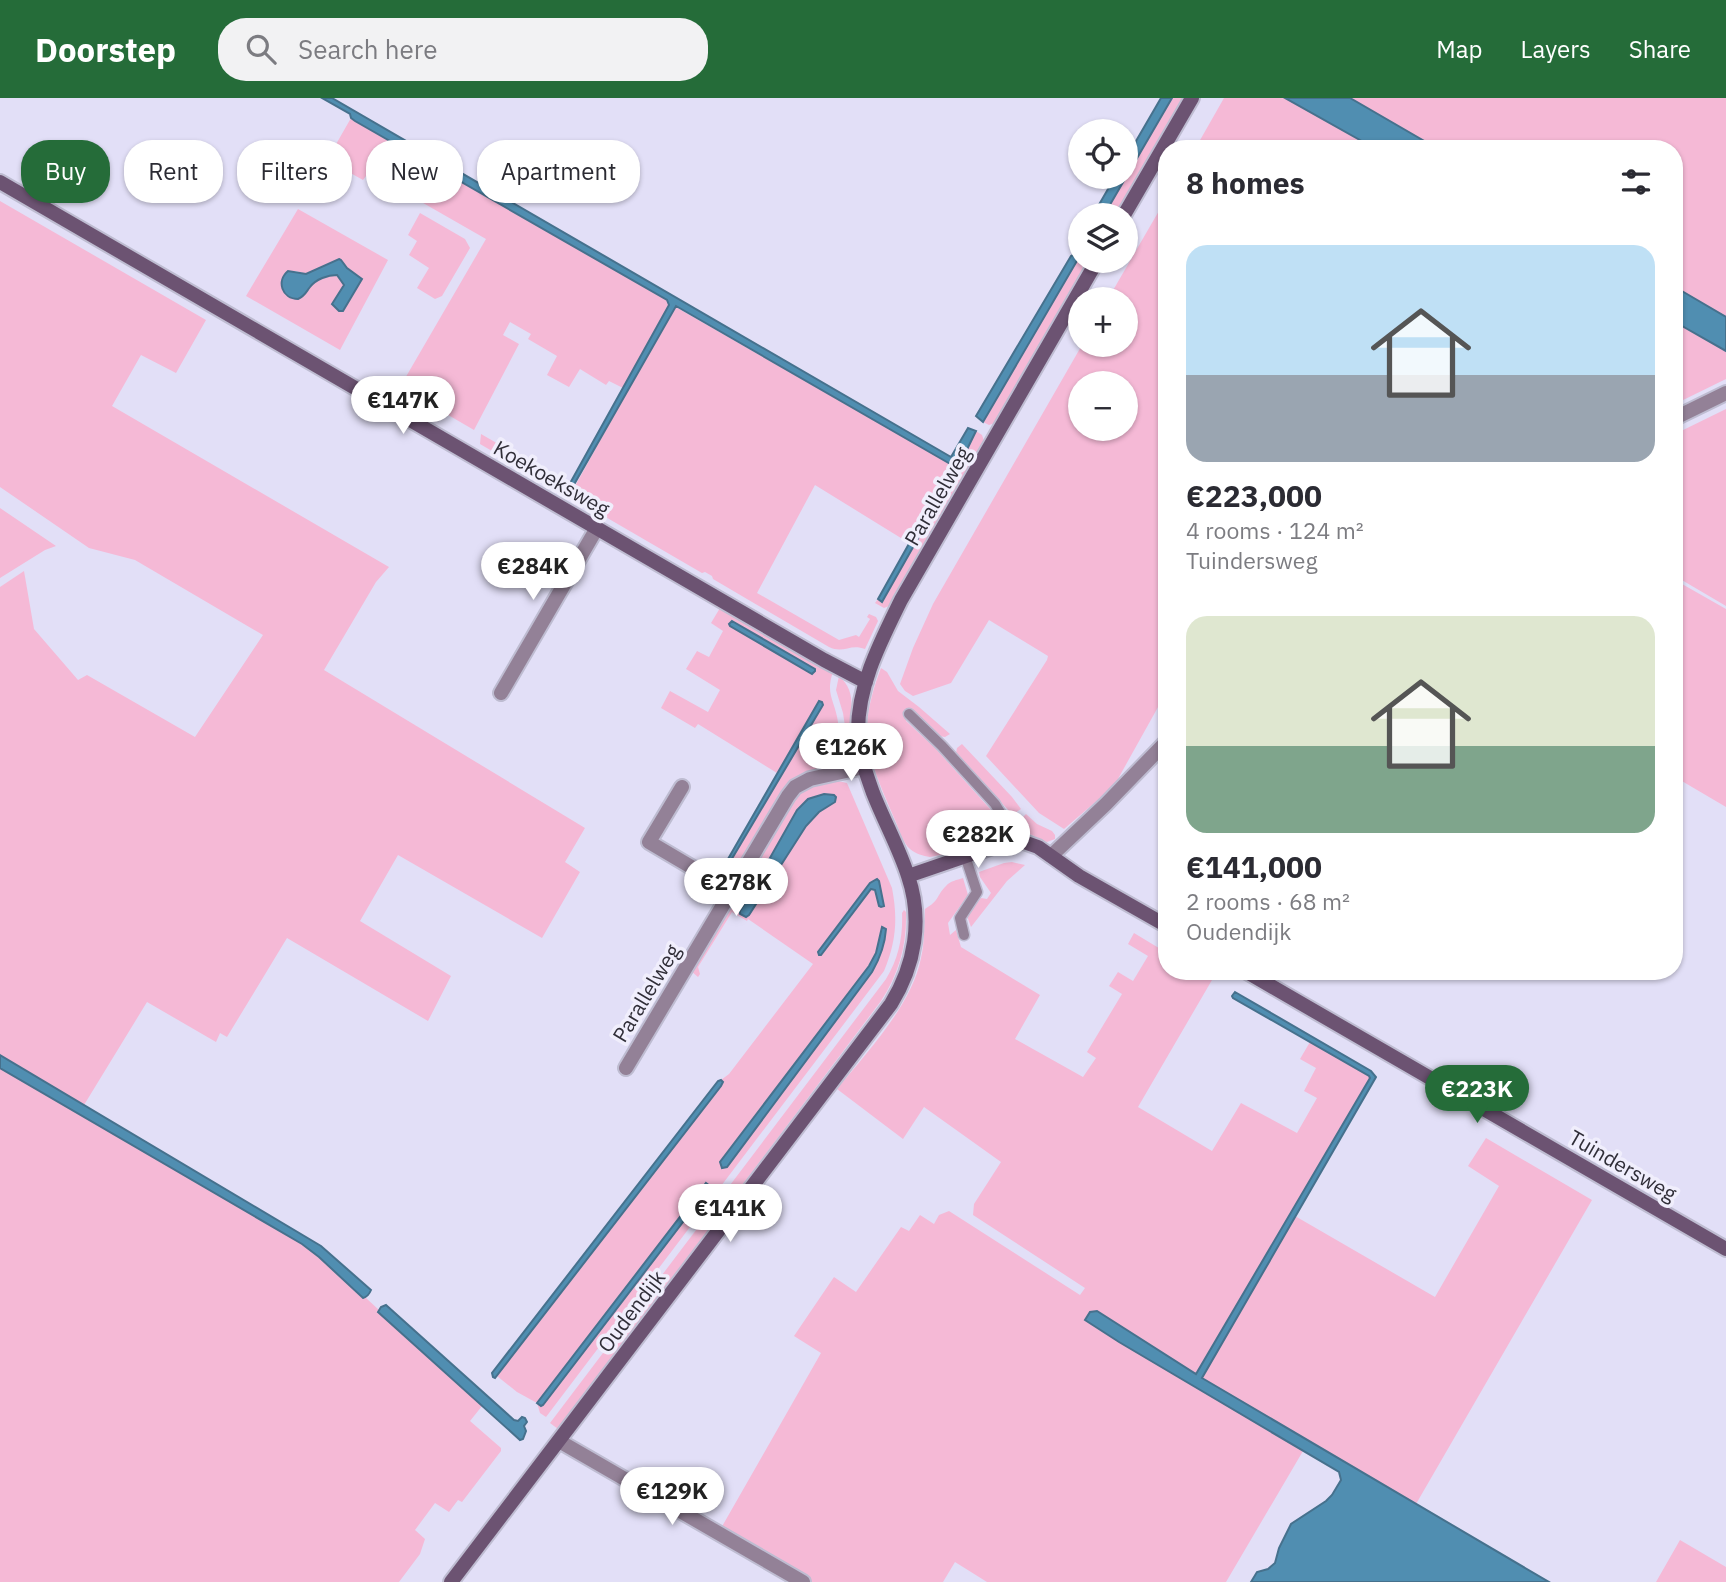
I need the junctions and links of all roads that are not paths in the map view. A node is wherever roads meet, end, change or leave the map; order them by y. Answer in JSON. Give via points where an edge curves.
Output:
{"nodes":[{"id":1,"x":1192,"y":98,"type":"edge"},
{"id":2,"x":1168,"y":140,"type":"edge"},
{"id":3,"x":1158,"y":156,"type":"edge"},
{"id":4,"x":0,"y":182,"type":"edge"},
{"id":5,"x":1131,"y":203,"type":"edge"},
{"id":6,"x":1090,"y":273,"type":"edge"},
{"id":7,"x":1726,"y":393,"type":"edge"},
{"id":8,"x":1683,"y":414,"type":"edge"},
{"id":9,"x":597,"y":528,"type":"junction"},
{"id":10,"x":866,"y":681,"type":"junction"},
{"id":11,"x":501,"y":693,"type":"dead end"},
{"id":12,"x":909,"y":714,"type":"dead end"},
{"id":13,"x":1158,"y":750,"type":"edge"},
{"id":14,"x":864,"y":767,"type":"junction"},
{"id":15,"x":682,"y":787,"type":"dead end"},
{"id":16,"x":1010,"y":841,"type":"junction"},
{"id":17,"x":965,"y":856,"type":"junction"},
{"id":18,"x":1051,"y":856,"type":"junction"},
{"id":19,"x":908,"y":876,"type":"junction"},
{"id":20,"x":732,"y":891,"type":"junction"},
{"id":21,"x":1158,"y":921,"type":"edge"},
{"id":22,"x":964,"y":935,"type":"dead end"},
{"id":23,"x":1261,"y":980,"type":"edge"},
{"id":24,"x":626,"y":1068,"type":"dead end"},
{"id":25,"x":1726,"y":1249,"type":"edge"},
{"id":26,"x":559,"y":1441,"type":"junction"},
{"id":27,"x":451,"y":1582,"type":"edge"},
{"id":28,"x":803,"y":1582,"type":"edge"}],
"edges":[{"from":1,"to":2,"type":"street"},
{"from":3,"to":5,"type":"street"},
{"from":4,"to":9,"type":"street","name":"Koekoeksweg"},
{"from":6,"to":10,"type":"street","name":"Parallelweg","via":[[901,600]]},
{"from":7,"to":8,"type":"street"},
{"from":9,"to":10,"type":"street","name":"Koekoeksweg"},
{"from":9,"to":11,"type":"street"},
{"from":10,"to":14,"type":"street","name":"Parallelweg","via":[[858,733]]},
{"from":12,"to":16,"type":"lane","via":[[995,804]]},
{"from":13,"to":18,"type":"street"},
{"from":14,"to":19,"type":"street","name":"Parallelweg"},
{"from":14,"to":20,"type":"street","name":"Parallelweg","via":[[810,779],[795,787]]},
{"from":15,"to":20,"type":"street","via":[[649,842]]},
{"from":16,"to":17,"type":"street"},
{"from":16,"to":18,"type":"street","via":[[1026,842]]},
{"from":17,"to":19,"type":"street"},
{"from":17,"to":22,"type":"lane","via":[[977,892],[960,918]]},
{"from":18,"to":21,"type":"street"},
{"from":19,"to":26,"type":"street","name":"Oudendijk","via":[[915,907],[915,941],[898,993]]},
{"from":20,"to":24,"type":"street","name":"Parallelweg"},
{"from":23,"to":25,"type":"street","name":"Tuindersweg"},
{"from":26,"to":27,"type":"street","name":"Oudendijk"},
{"from":26,"to":28,"type":"street"}]}
